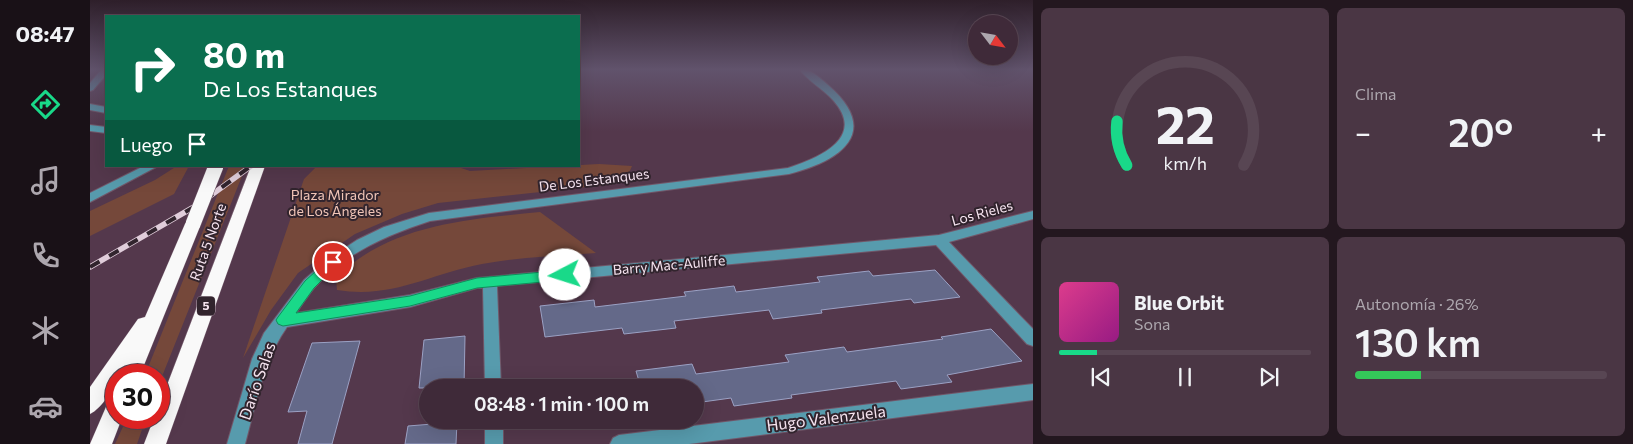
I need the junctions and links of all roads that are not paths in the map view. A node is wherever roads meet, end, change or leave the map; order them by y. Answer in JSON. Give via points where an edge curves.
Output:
{"nodes":[{"id":1,"x":826,"y":90,"type":"edge"},
{"id":2,"x":90,"y":107,"type":"edge"},
{"id":3,"x":105,"y":110,"type":"edge"},
{"id":4,"x":90,"y":128,"type":"edge"},
{"id":5,"x":105,"y":130,"type":"edge"},
{"id":6,"x":151,"y":167,"type":"edge"},
{"id":7,"x":216,"y":167,"type":"edge"},
{"id":8,"x":258,"y":167,"type":"edge"},
{"id":9,"x":90,"y":198,"type":"edge"},
{"id":10,"x":1033,"y":215,"type":"edge"},
{"id":11,"x":939,"y":240,"type":"junction"},
{"id":12,"x":490,"y":282,"type":"junction"},
{"id":13,"x":167,"y":289,"type":"junction"},
{"id":14,"x":283,"y":320,"type":"junction"},
{"id":15,"x":1033,"y":339,"type":"edge"},
{"id":16,"x":135,"y":364,"type":"edge"},
{"id":17,"x":493,"y":379,"type":"edge"},
{"id":18,"x":1033,"y":392,"type":"edge"},
{"id":19,"x":90,"y":404,"type":"edge"},
{"id":20,"x":107,"y":429,"type":"edge"},
{"id":21,"x":494,"y":429,"type":"edge"},
{"id":22,"x":159,"y":438,"type":"edge"},
{"id":23,"x":101,"y":444,"type":"edge"},
{"id":24,"x":236,"y":444,"type":"edge"},
{"id":25,"x":494,"y":444,"type":"edge"},
{"id":26,"x":619,"y":444,"type":"edge"}],
"edges":[{"from":1,"to":14,"type":"street","name":"De Los Estanques","via":[[840,102],[849,118],[848,134],[829,156],[789,171],[454,213],[407,223],[362,243],[333,262],[309,284]]},
{"from":2,"to":3,"type":"street"},
{"from":4,"to":5,"type":"street"},
{"from":6,"to":9,"type":"street"},
{"from":7,"to":13,"type":"highway","name":"Ruta 5 Norte","bridge":true},
{"from":8,"to":22,"type":"highway","name":"Ruta 5 Norte","number":"5"},
{"from":10,"to":11,"type":"street","name":"Los Rieles"},
{"from":11,"to":12,"type":"street","name":"Barry Mac-Auliffe"},
{"from":11,"to":15,"type":"street"},
{"from":12,"to":14,"type":"street","name":"Barry Mac-Auliffe","via":[[410,301]]},
{"from":12,"to":17,"type":"street"},
{"from":13,"to":16,"type":"highway","name":"Ruta 5 Norte"},
{"from":13,"to":19,"type":"highway"},
{"from":14,"to":24,"type":"street","name":"Darío Salas","via":[[260,359]]},
{"from":18,"to":26,"type":"street","name":"Hugo Valenzuela"},
{"from":20,"to":23,"type":"highway"},
{"from":21,"to":25,"type":"street"}]}
